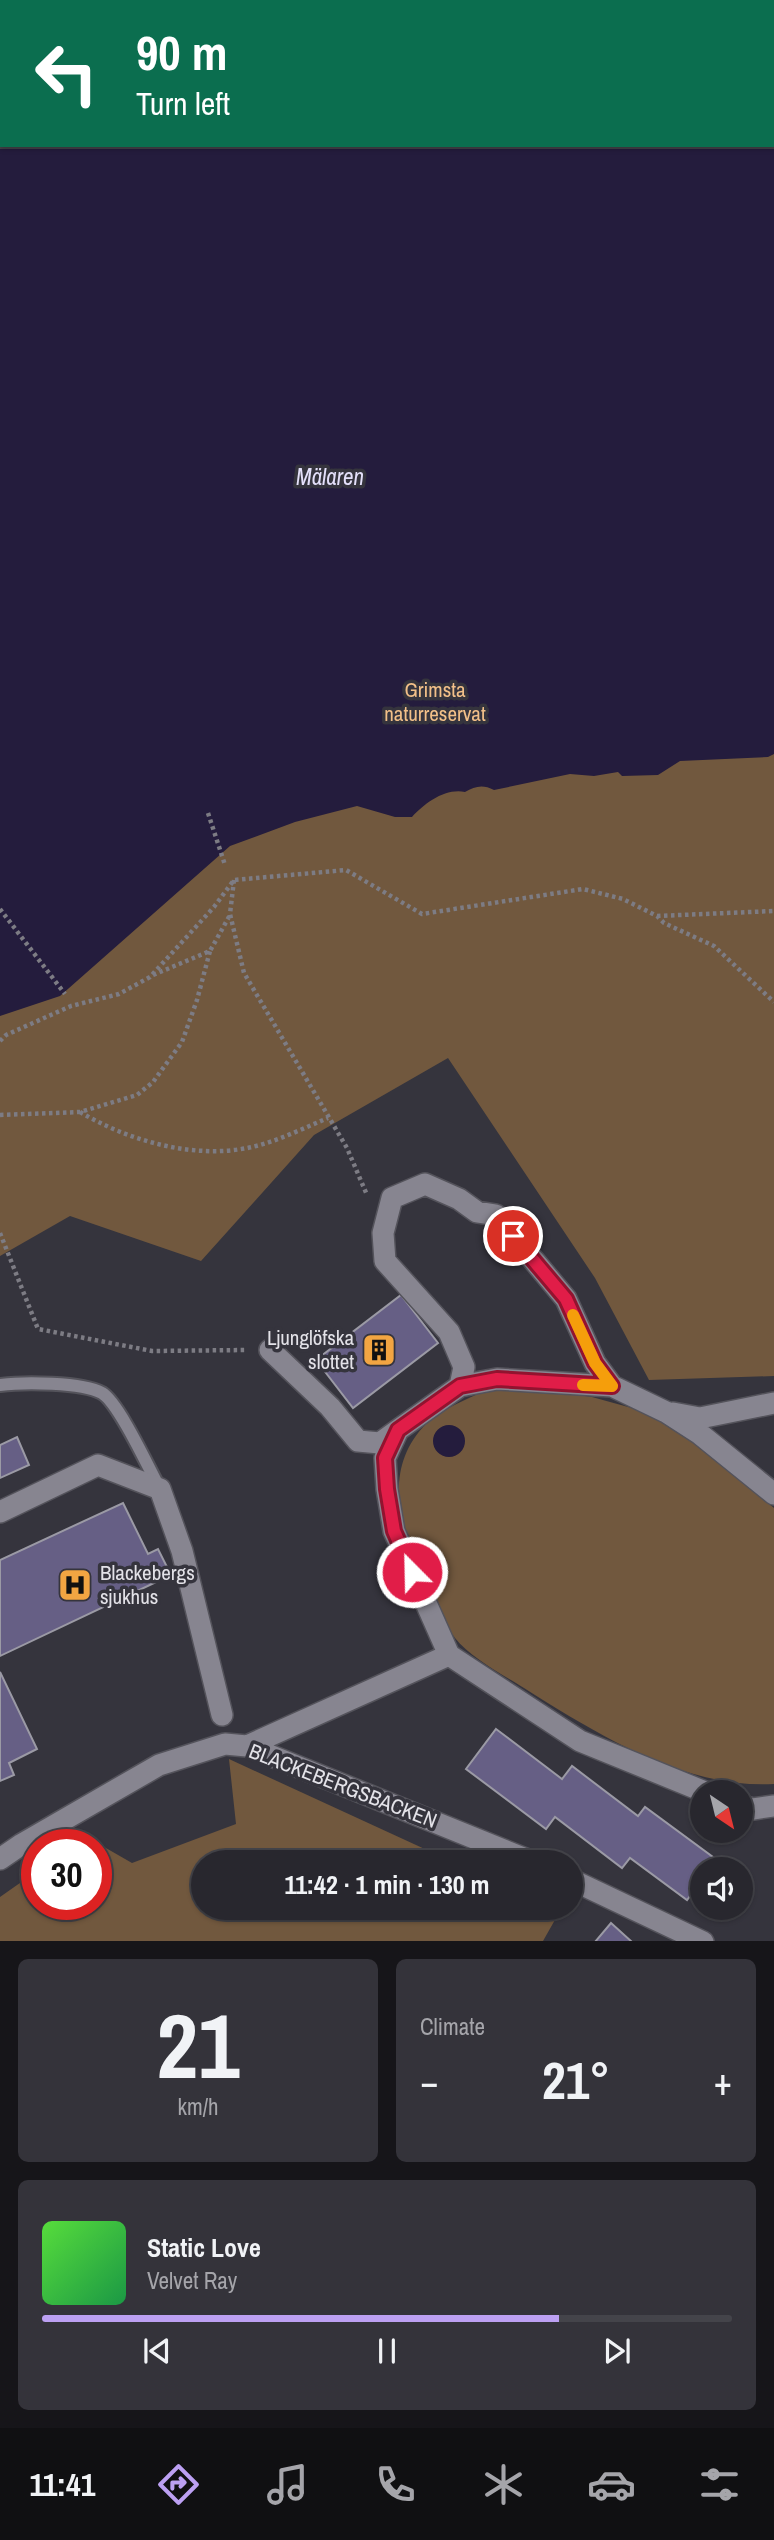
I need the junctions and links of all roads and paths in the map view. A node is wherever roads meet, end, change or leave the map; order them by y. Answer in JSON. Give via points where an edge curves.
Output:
{"nodes":[{"id":1,"x":208,"y":813,"type":"dead end"},
{"id":2,"x":225,"y":865,"type":"dead end"},
{"id":3,"x":234,"y":880,"type":"junction"},
{"id":4,"x":0,"y":909,"type":"edge"},
{"id":5,"x":774,"y":911,"type":"edge"},
{"id":6,"x":230,"y":914,"type":"junction"},
{"id":7,"x":657,"y":916,"type":"junction"},
{"id":8,"x":210,"y":951,"type":"junction"},
{"id":9,"x":149,"y":977,"type":"junction"},
{"id":10,"x":65,"y":994,"type":"dead end"},
{"id":11,"x":774,"y":1002,"type":"edge"},
{"id":12,"x":0,"y":1041,"type":"edge"},
{"id":13,"x":80,"y":1112,"type":"junction"},
{"id":14,"x":0,"y":1115,"type":"edge"},
{"id":15,"x":328,"y":1118,"type":"junction"},
{"id":16,"x":0,"y":1233,"type":"edge"},
{"id":17,"x":383,"y":1233,"type":"junction"},
{"id":18,"x":270,"y":1350,"type":"joint"},
{"id":19,"x":0,"y":1385,"type":"edge"},
{"id":20,"x":460,"y":1386,"type":"junction"},
{"id":21,"x":612,"y":1386,"type":"junction"},
{"id":22,"x":774,"y":1403,"type":"edge"},
{"id":23,"x":666,"y":1412,"type":"junction"},
{"id":24,"x":398,"y":1430,"type":"junction"},
{"id":25,"x":160,"y":1489,"type":"junction"},
{"id":26,"x":774,"y":1494,"type":"edge"},
{"id":27,"x":0,"y":1511,"type":"edge"},
{"id":28,"x":449,"y":1655,"type":"junction"},
{"id":29,"x":224,"y":1729,"type":"junction"},
{"id":30,"x":247,"y":1746,"type":"junction"},
{"id":31,"x":690,"y":1787,"type":"edge"},
{"id":32,"x":774,"y":1806,"type":"edge"},
{"id":33,"x":753,"y":1809,"type":"edge"},
{"id":34,"x":503,"y":1850,"type":"edge"},
{"id":35,"x":2,"y":1856,"type":"edge"},
{"id":36,"x":583,"y":1885,"type":"edge"},
{"id":37,"x":703,"y":1941,"type":"edge"}],
"edges":[{"from":1,"to":2,"type":"path"},
{"from":3,"to":6,"type":"path"},
{"from":3,"to":7,"type":"path","via":[[345,870],[422,914],[583,889],[623,899]]},
{"from":3,"to":9,"type":"path"},
{"from":4,"to":10,"type":"path"},
{"from":5,"to":7,"type":"path"},
{"from":6,"to":8,"type":"path"},
{"from":6,"to":15,"type":"path","via":[[244,973]]},
{"from":7,"to":11,"type":"path","via":[[714,946]]},
{"from":8,"to":9,"type":"path"},
{"from":8,"to":13,"type":"path","via":[[182,1042],[153,1082],[138,1095]]},
{"from":9,"to":12,"type":"path","via":[[119,994],[71,1006]]},
{"from":13,"to":14,"type":"path"},
{"from":13,"to":15,"type":"path","via":[[104,1126],[160,1144],[221,1152],[254,1147]]},
{"from":15,"to":17,"type":"path"},
{"from":16,"to":18,"type":"path","via":[[38,1329],[152,1351]]},
{"from":17,"to":20,"type":"street","via":[[385,1261],[449,1332],[464,1367]]},
{"from":17,"to":21,"type":"street","via":[[392,1198],[425,1184],[477,1212],[496,1215],[566,1299],[595,1363]]},
{"from":18,"to":24,"type":"street","via":[[330,1407],[358,1441],[380,1443]]},
{"from":19,"to":25,"type":"lane","via":[[68,1385],[101,1393],[114,1406]]},
{"from":20,"to":21,"type":"street","via":[[497,1379]]},
{"from":20,"to":24,"type":"street"},
{"from":21,"to":23,"type":"street"},
{"from":22,"to":23,"type":"street","via":[[700,1418]]},
{"from":23,"to":26,"type":"street"},
{"from":24,"to":28,"type":"street","via":[[385,1458],[394,1531]]},
{"from":25,"to":27,"type":"street","via":[[98,1465]]},
{"from":25,"to":29,"type":"street","via":[[182,1551]]},
{"from":28,"to":30,"type":"street"},
{"from":28,"to":31,"type":"street","via":[[580,1741]]},
{"from":29,"to":30,"type":"street","name":"BLACKEBERGSBACKEN"},
{"from":29,"to":35,"type":"street","name":"BLACKEBERGSBACKEN"},
{"from":30,"to":34,"type":"street","name":"BLACKEBERGSBACKEN"},
{"from":32,"to":33,"type":"street"},
{"from":36,"to":37,"type":"street"}]}
